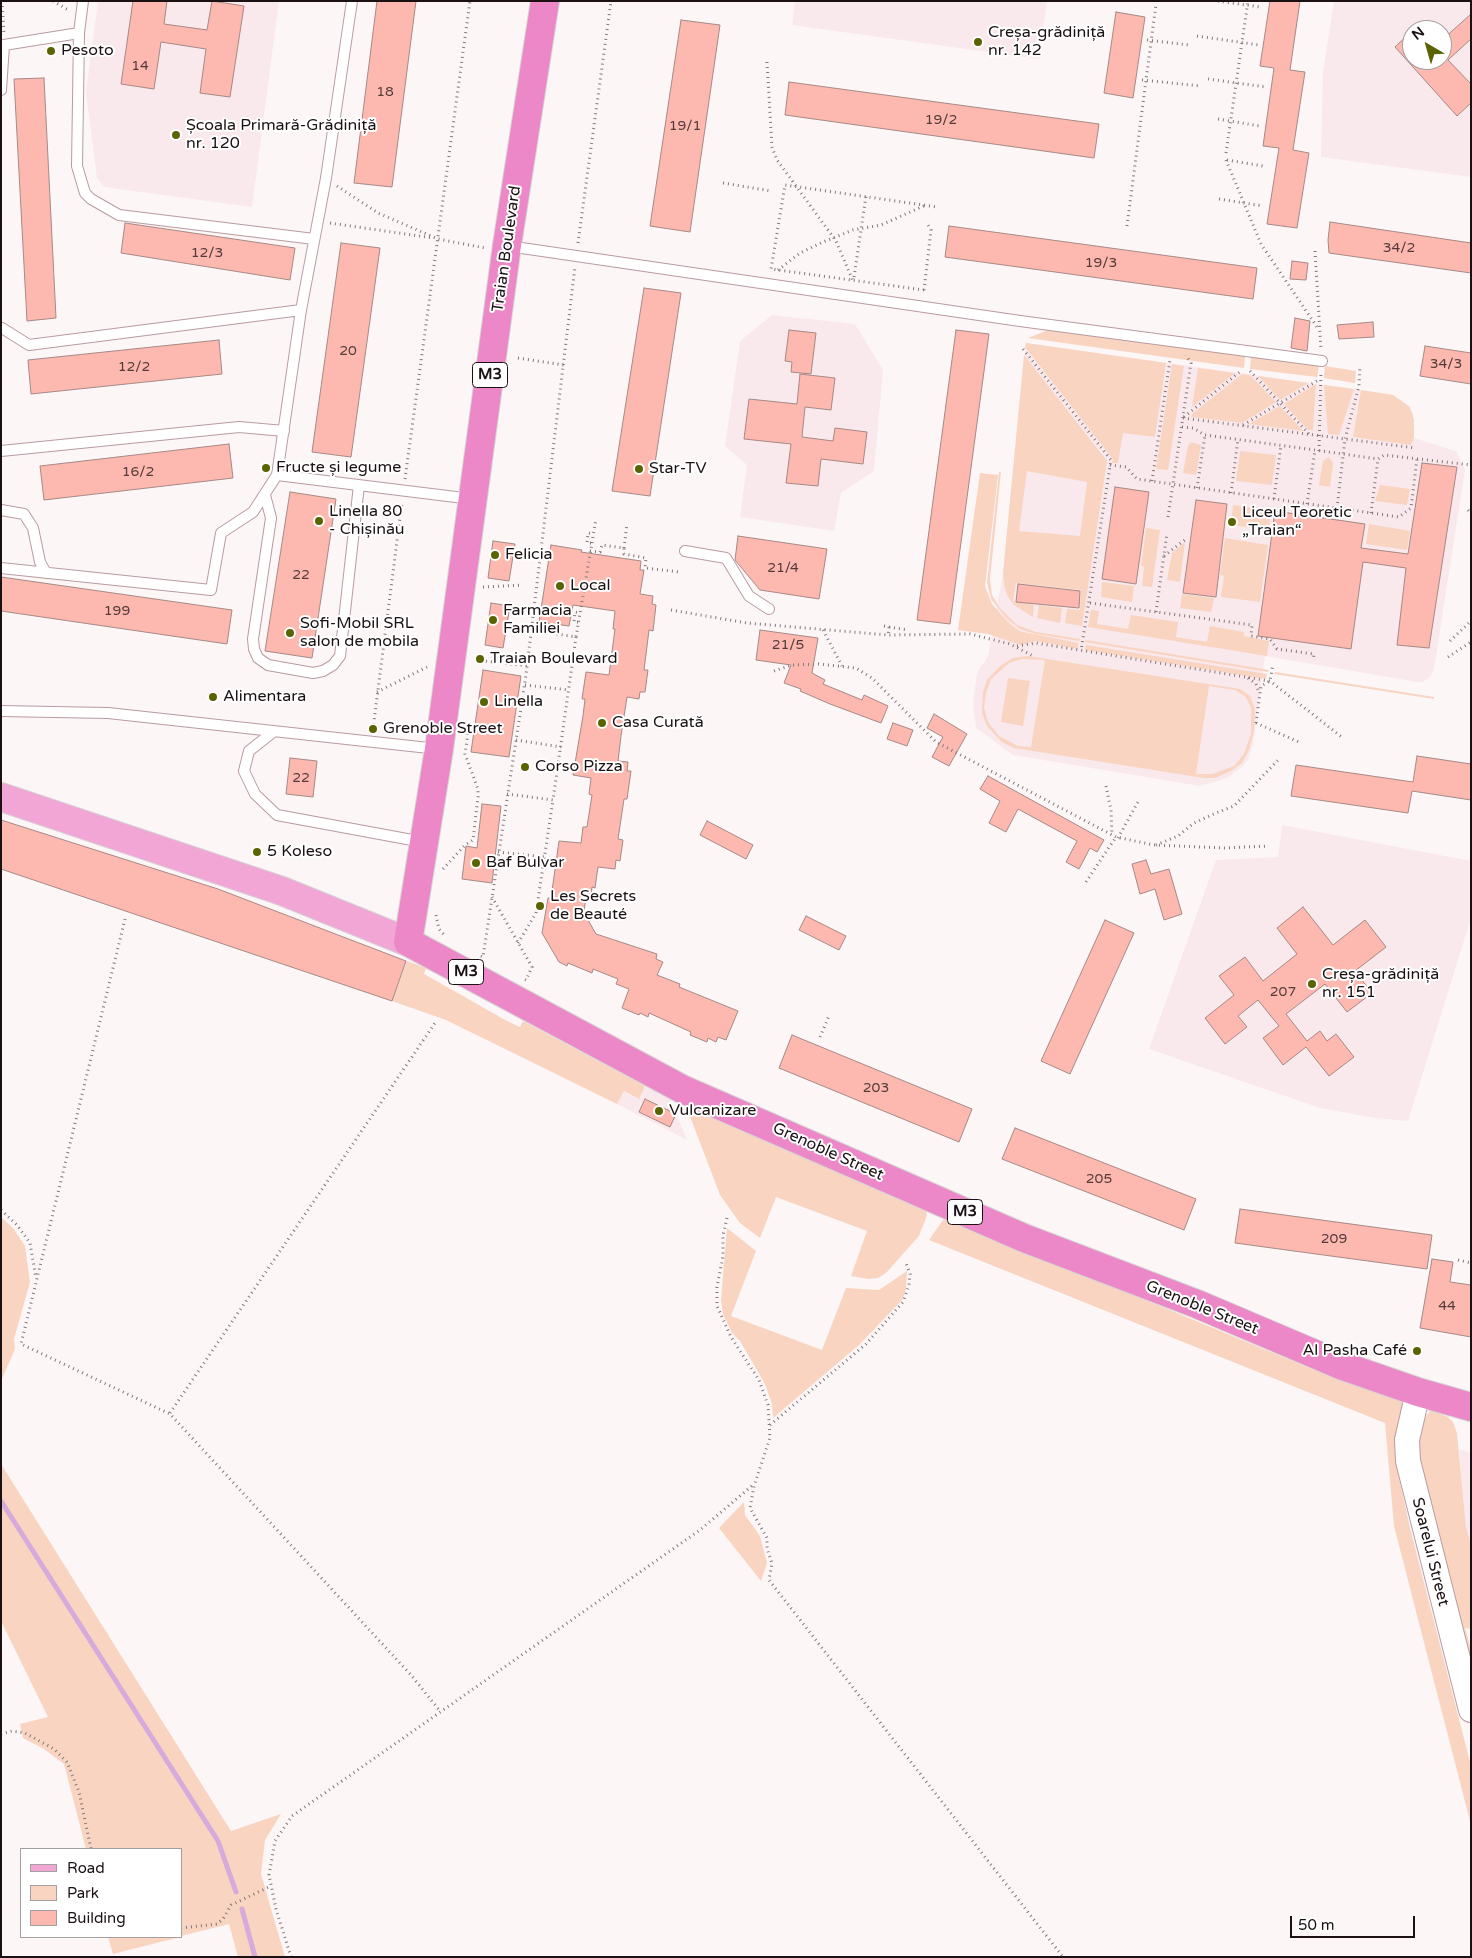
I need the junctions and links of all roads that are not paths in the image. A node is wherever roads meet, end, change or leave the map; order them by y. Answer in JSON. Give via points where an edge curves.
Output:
{"nodes":[{"id":1,"x":83,"y":1,"type":"edge"},
{"id":2,"x":352,"y":1,"type":"edge"},
{"id":3,"x":545,"y":1,"type":"edge"},
{"id":4,"x":79,"y":33,"type":"junction"},
{"id":5,"x":1,"y":90,"type":"edge"},
{"id":6,"x":314,"y":239,"type":"junction"},
{"id":7,"x":496,"y":247,"type":"junction"},
{"id":8,"x":301,"y":310,"type":"junction"},
{"id":9,"x":2,"y":326,"type":"edge"},
{"id":10,"x":1322,"y":361,"type":"road end"},
{"id":11,"x":284,"y":431,"type":"junction"},
{"id":12,"x":1,"y":450,"type":"edge"},
{"id":13,"x":277,"y":475,"type":"junction"},
{"id":14,"x":359,"y":485,"type":"junction"},
{"id":15,"x":265,"y":494,"type":"junction"},
{"id":16,"x":473,"y":499,"type":"junction"},
{"id":17,"x":1,"y":510,"type":"edge"},
{"id":18,"x":685,"y":550,"type":"dead end"},
{"id":19,"x":1,"y":568,"type":"edge"},
{"id":20,"x":46,"y":572,"type":"junction"},
{"id":21,"x":769,"y":609,"type":"dead end"},
{"id":22,"x":1,"y":711,"type":"edge"},
{"id":23,"x":273,"y":732,"type":"junction"},
{"id":24,"x":439,"y":749,"type":"junction"},
{"id":25,"x":1,"y":796,"type":"edge"},
{"id":26,"x":425,"y":842,"type":"junction"},
{"id":27,"x":408,"y":942,"type":"junction"},
{"id":28,"x":1418,"y":1392,"type":"junction"},
{"id":29,"x":1471,"y":1407,"type":"edge"},
{"id":30,"x":1471,"y":1710,"type":"edge"}],
"edges":[{"from":1,"to":4,"type":"lane"},
{"from":2,"to":6,"type":"lane"},
{"from":3,"to":7,"type":"highway","name":"Traian Boulevard","number":"M3"},
{"from":4,"to":5,"type":"lane","via":[[4,45]]},
{"from":4,"to":6,"type":"lane","via":[[77,166],[90,199],[119,215]]},
{"from":6,"to":8,"type":"lane"},
{"from":7,"to":10,"type":"lane","via":[[577,255]]},
{"from":7,"to":16,"type":"highway","name":"Traian Boulevard","number":"M3"},
{"from":8,"to":9,"type":"lane","via":[[29,345]]},
{"from":8,"to":11,"type":"lane"},
{"from":11,"to":12,"type":"lane","via":[[238,427]]},
{"from":11,"to":13,"type":"lane"},
{"from":13,"to":14,"type":"lane"},
{"from":13,"to":15,"type":"lane"},
{"from":14,"to":15,"type":"lane","via":[[340,656],[334,665],[313,673],[268,665],[258,658],[254,649],[252,639],[271,518]]},
{"from":14,"to":16,"type":"lane"},
{"from":15,"to":20,"type":"lane","via":[[253,512],[221,533],[211,590]]},
{"from":16,"to":24,"type":"highway","name":"Traian Boulevard","number":"M3"},
{"from":17,"to":20,"type":"lane","via":[[24,514],[33,528],[40,562]]},
{"from":18,"to":21,"type":"lane","via":[[726,558],[749,596]]},
{"from":19,"to":20,"type":"lane"},
{"from":22,"to":23,"type":"lane","via":[[108,713]]},
{"from":23,"to":24,"type":"lane"},
{"from":23,"to":26,"type":"lane","via":[[249,750],[244,771],[255,794],[277,815]]},
{"from":24,"to":26,"type":"highway","name":"Traian Boulevard","number":"M3"},
{"from":25,"to":27,"type":"main road","name":"Grenoble Street","via":[[282,891]]},
{"from":26,"to":27,"type":"highway","name":"Traian Boulevard","number":"M3"},
{"from":27,"to":28,"type":"highway","name":"Grenoble Street","number":"M3","via":[[682,1089],[1024,1238],[1197,1304],[1343,1366]]},
{"from":28,"to":29,"type":"highway","name":"Grenoble Street","number":"M3"},
{"from":28,"to":30,"type":"street","name":"Soarelui Street","via":[[1407,1440],[1408,1461]]}]}
